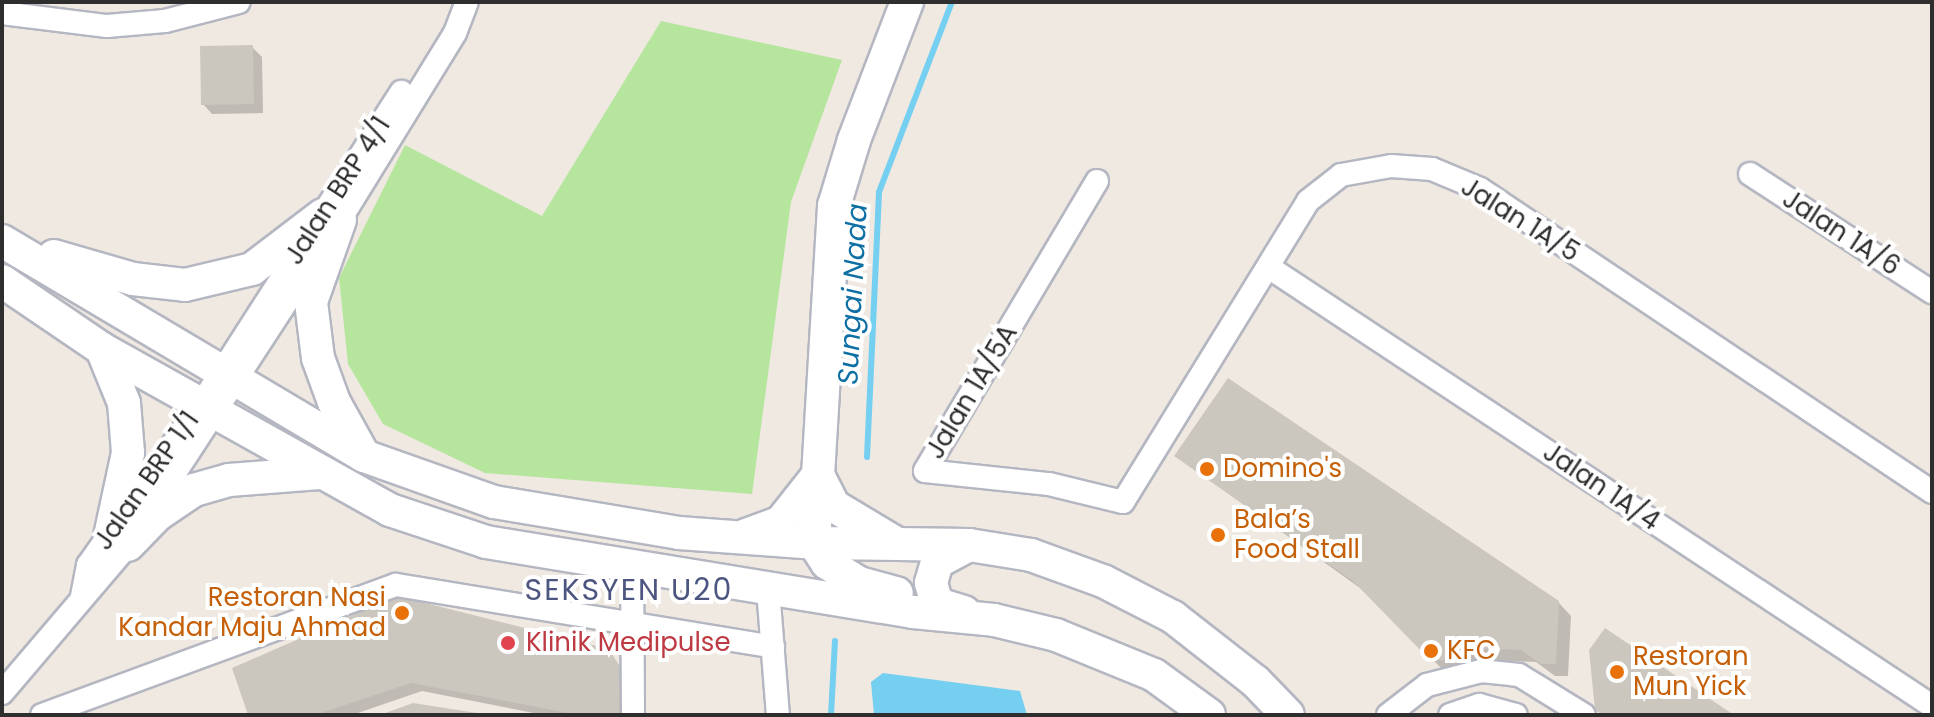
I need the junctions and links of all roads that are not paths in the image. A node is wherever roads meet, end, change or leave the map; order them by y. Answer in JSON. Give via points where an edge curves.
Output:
{"nodes":[{"id":1,"x":239,"y":2,"type":"edge"},
{"id":2,"x":907,"y":2,"type":"edge"},
{"id":3,"x":462,"y":10,"type":"edge"},
{"id":4,"x":164,"y":12,"type":"edge"},
{"id":5,"x":2,"y":13,"type":"edge"},
{"id":6,"x":1750,"y":174,"type":"dead end"},
{"id":7,"x":1097,"y":181,"type":"dead end"},
{"id":8,"x":331,"y":218,"type":"junction"},
{"id":9,"x":2,"y":240,"type":"edge"},
{"id":10,"x":1270,"y":268,"type":"junction"},
{"id":11,"x":2,"y":281,"type":"edge"},
{"id":12,"x":1932,"y":292,"type":"edge"},
{"id":13,"x":102,"y":349,"type":"junction"},
{"id":14,"x":229,"y":374,"type":"junction"},
{"id":15,"x":207,"y":408,"type":"junction"},
{"id":16,"x":364,"y":456,"type":"junction"},
{"id":17,"x":320,"y":473,"type":"junction"},
{"id":18,"x":818,"y":475,"type":"junction"},
{"id":19,"x":1932,"y":492,"type":"edge"},
{"id":20,"x":1123,"y":502,"type":"joint"},
{"id":21,"x":739,"y":537,"type":"junction"},
{"id":22,"x":119,"y":541,"type":"junction"},
{"id":23,"x":814,"y":543,"type":"junction"},
{"id":24,"x":898,"y":544,"type":"junction"},
{"id":25,"x":969,"y":545,"type":"junction"},
{"id":26,"x":632,"y":564,"type":"junction"},
{"id":27,"x":768,"y":589,"type":"junction"},
{"id":28,"x":937,"y":604,"type":"junction"},
{"id":29,"x":994,"y":620,"type":"junction"},
{"id":30,"x":630,"y":626,"type":"junction"},
{"id":31,"x":773,"y":647,"type":"junction"},
{"id":32,"x":2,"y":693,"type":"edge"},
{"id":33,"x":1932,"y":706,"type":"edge"},
{"id":34,"x":1287,"y":711,"type":"edge"},
{"id":35,"x":1400,"y":711,"type":"edge"},
{"id":36,"x":42,"y":715,"type":"edge"},
{"id":37,"x":633,"y":715,"type":"edge"},
{"id":38,"x":778,"y":715,"type":"edge"},
{"id":39,"x":1209,"y":715,"type":"edge"},
{"id":40,"x":1450,"y":715,"type":"edge"},
{"id":41,"x":1516,"y":715,"type":"edge"},
{"id":42,"x":1584,"y":715,"type":"edge"}],
"edges":[{"from":1,"to":4,"type":"street"},
{"from":2,"to":18,"type":"main road","via":[[834,206]]},
{"from":3,"to":8,"type":"street","name":"Jalan BRP 4/1","via":[[442,28]]},
{"from":4,"to":5,"type":"street","via":[[107,26]]},
{"from":6,"to":12,"type":"street","name":"Jalan 1A/6"},
{"from":7,"to":20,"type":"street","name":"Jalan 1A/5A","via":[[925,471],[1049,484]]},
{"from":8,"to":9,"type":"main road","via":[[252,269],[185,285],[133,279]]},
{"from":8,"to":14,"type":"street","name":"Jalan BRP 4/1"},
{"from":8,"to":16,"type":"main road","via":[[311,302],[318,358],[334,402]]},
{"from":9,"to":14,"type":"main road"},
{"from":10,"to":19,"type":"street","name":"Jalan 1A/5","via":[[1308,201],[1341,175],[1391,166],[1432,169],[1480,189]]},
{"from":10,"to":20,"type":"street","name":"Jalan 1A/5"},
{"from":10,"to":33,"type":"street","name":"Jalan 1A/4"},
{"from":11,"to":13,"type":"main road"},
{"from":13,"to":15,"type":"main road"},
{"from":13,"to":22,"type":"main road","via":[[124,403],[128,453]]},
{"from":14,"to":15,"type":"street","name":"Jalan BRP 1/1"},
{"from":14,"to":16,"type":"main road"},
{"from":15,"to":17,"type":"main road"},
{"from":15,"to":22,"type":"street","name":"Jalan BRP 1/1"},
{"from":16,"to":21,"type":"main road","via":[[494,502],[679,533]]},
{"from":17,"to":22,"type":"main road","via":[[229,480],[194,490]]},
{"from":17,"to":26,"type":"main road","via":[[390,510],[486,542]]},
{"from":18,"to":21,"type":"main road","via":[[781,522]]},
{"from":18,"to":23,"type":"main road"},
{"from":18,"to":24,"type":"main road","via":[[834,506]]},
{"from":21,"to":23,"type":"main road"},
{"from":22,"to":32,"type":"street","name":"Jalan BRP 1/1","via":[[88,565],[82,596]]},
{"from":23,"to":24,"type":"main road"},
{"from":23,"to":28,"type":"main road","via":[[827,563],[859,583]]},
{"from":24,"to":25,"type":"main road"},
{"from":25,"to":28,"type":"main road","via":[[949,552],[932,571]]},
{"from":25,"to":34,"type":"main road","via":[[1031,555],[1103,581],[1173,617]]},
{"from":26,"to":27,"type":"main road"},
{"from":26,"to":30,"type":"street"},
{"from":27,"to":29,"type":"main road"},
{"from":27,"to":31,"type":"street"},
{"from":28,"to":29,"type":"main road"},
{"from":29,"to":39,"type":"main road","via":[[1056,635],[1154,675]]},
{"from":30,"to":31,"type":"street"},
{"from":30,"to":36,"type":"street","via":[[396,585]]},
{"from":30,"to":37,"type":"street"},
{"from":31,"to":38,"type":"street"},
{"from":35,"to":42,"type":"street","via":[[1427,685],[1481,671],[1519,675]]},
{"from":40,"to":41,"type":"street","via":[[1479,705]]}]}
